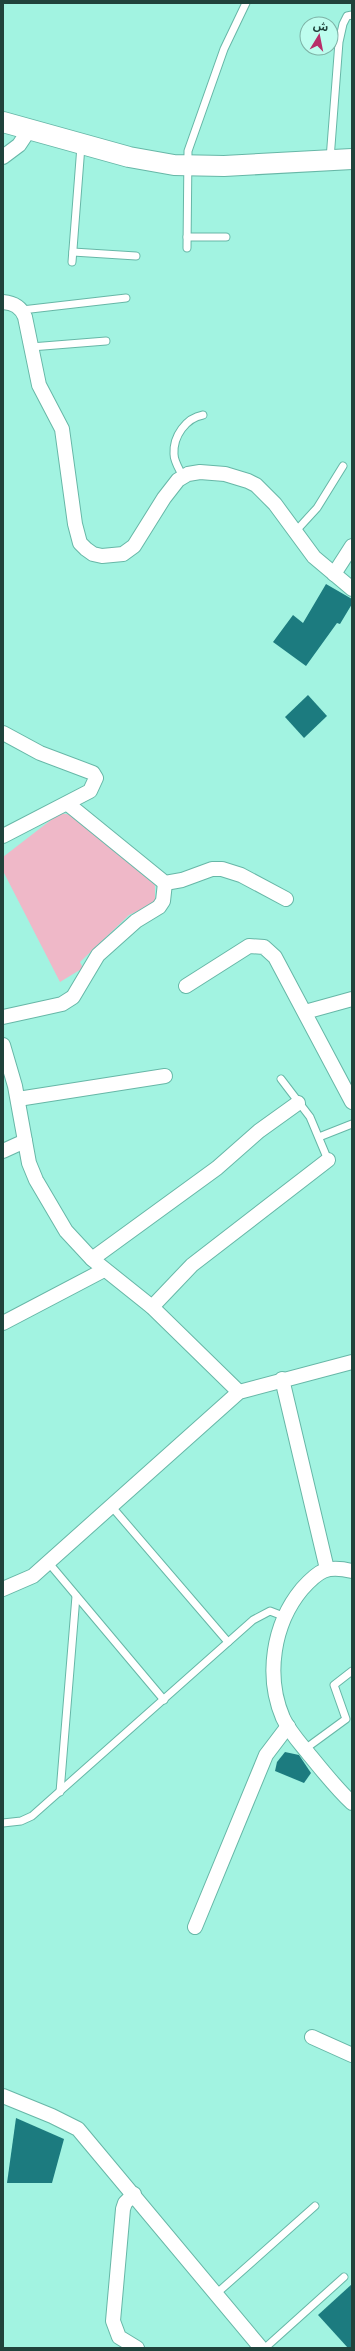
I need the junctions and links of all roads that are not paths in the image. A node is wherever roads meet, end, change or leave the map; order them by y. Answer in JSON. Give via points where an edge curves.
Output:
{"nodes":[{"id":1,"x":246,"y":3,"type":"edge"},
{"id":2,"x":352,"y":15,"type":"edge"},
{"id":3,"x":3,"y":122,"type":"edge"},
{"id":4,"x":29,"y":130,"type":"junction"},
{"id":5,"x":81,"y":144,"type":"junction"},
{"id":6,"x":3,"y":156,"type":"edge"},
{"id":7,"x":330,"y":159,"type":"junction"},
{"id":8,"x":352,"y":159,"type":"edge"},
{"id":9,"x":188,"y":165,"type":"junction"},
{"id":10,"x":187,"y":237,"type":"junction"},
{"id":11,"x":226,"y":237,"type":"dead end"},
{"id":12,"x":187,"y":248,"type":"dead end"},
{"id":13,"x":73,"y":252,"type":"junction"},
{"id":14,"x":136,"y":256,"type":"dead end"},
{"id":15,"x":72,"y":262,"type":"dead end"},
{"id":16,"x":126,"y":298,"type":"dead end"},
{"id":17,"x":3,"y":302,"type":"edge"},
{"id":18,"x":22,"y":310,"type":"junction"},
{"id":19,"x":106,"y":341,"type":"dead end"},
{"id":20,"x":31,"y":347,"type":"junction"},
{"id":21,"x":203,"y":415,"type":"dead end"},
{"id":22,"x":343,"y":466,"type":"dead end"},
{"id":23,"x":183,"y":477,"type":"junction"},
{"id":24,"x":295,"y":532,"type":"junction"},
{"id":25,"x":352,"y":546,"type":"edge"},
{"id":26,"x":334,"y":574,"type":"junction"},
{"id":27,"x":352,"y":589,"type":"edge"},
{"id":28,"x":3,"y":733,"type":"edge"},
{"id":29,"x":68,"y":804,"type":"junction"},
{"id":30,"x":3,"y":836,"type":"edge"},
{"id":31,"x":165,"y":883,"type":"junction"},
{"id":32,"x":286,"y":900,"type":"dead end"},
{"id":33,"x":186,"y":986,"type":"dead end"},
{"id":34,"x":352,"y":999,"type":"edge"},
{"id":35,"x":305,"y":1012,"type":"junction"},
{"id":36,"x":3,"y":1017,"type":"edge"},
{"id":37,"x":3,"y":1045,"type":"edge"},
{"id":38,"x":165,"y":1076,"type":"dead end"},
{"id":39,"x":281,"y":1079,"type":"dead end"},
{"id":40,"x":18,"y":1099,"type":"junction"},
{"id":41,"x":352,"y":1102,"type":"edge"},
{"id":42,"x":298,"y":1103,"type":"junction"},
{"id":43,"x":352,"y":1124,"type":"edge"},
{"id":44,"x":320,"y":1137,"type":"junction"},
{"id":45,"x":25,"y":1141,"type":"junction"},
{"id":46,"x":3,"y":1151,"type":"edge"},
{"id":47,"x":328,"y":1160,"type":"joint"},
{"id":48,"x":92,"y":1259,"type":"junction"},
{"id":49,"x":104,"y":1270,"type":"junction"},
{"id":50,"x":152,"y":1307,"type":"junction"},
{"id":51,"x":3,"y":1323,"type":"edge"},
{"id":52,"x":352,"y":1362,"type":"edge"},
{"id":53,"x":282,"y":1379,"type":"junction"},
{"id":54,"x":239,"y":1392,"type":"junction"},
{"id":55,"x":112,"y":1507,"type":"junction"},
{"id":56,"x":48,"y":1562,"type":"junction"},
{"id":57,"x":327,"y":1569,"type":"junction"},
{"id":58,"x":352,"y":1571,"type":"edge"},
{"id":59,"x":3,"y":1589,"type":"edge"},
{"id":60,"x":76,"y":1596,"type":"junction"},
{"id":61,"x":284,"y":1616,"type":"junction"},
{"id":62,"x":228,"y":1642,"type":"junction"},
{"id":63,"x":352,"y":1671,"type":"edge"},
{"id":64,"x":164,"y":1700,"type":"junction"},
{"id":65,"x":288,"y":1726,"type":"junction"},
{"id":66,"x":305,"y":1749,"type":"junction"},
{"id":67,"x":60,"y":1792,"type":"junction"},
{"id":68,"x":352,"y":1803,"type":"edge"},
{"id":69,"x":3,"y":1823,"type":"edge"},
{"id":70,"x":195,"y":1927,"type":"dead end"},
{"id":71,"x":312,"y":2038,"type":"dead end"},
{"id":72,"x":352,"y":2055,"type":"edge"},
{"id":73,"x":3,"y":2096,"type":"edge"},
{"id":74,"x":134,"y":2194,"type":"junction"},
{"id":75,"x":315,"y":2206,"type":"dead end"},
{"id":76,"x":344,"y":2277,"type":"dead end"},
{"id":77,"x":216,"y":2294,"type":"junction"},
{"id":78,"x":137,"y":2348,"type":"edge"},
{"id":79,"x":261,"y":2348,"type":"edge"},
{"id":80,"x":265,"y":2348,"type":"edge"}],
"edges":[{"from":1,"to":9,"type":"lane","via":[[224,49],[193,135],[188,151]]},
{"from":2,"to":7,"type":"lane","via":[[347,16],[338,42]]},
{"from":3,"to":4,"type":"main road"},
{"from":4,"to":5,"type":"main road"},
{"from":4,"to":6,"type":"street","via":[[19,145]]},
{"from":5,"to":9,"type":"main road","via":[[152,162]]},
{"from":5,"to":13,"type":"lane"},
{"from":7,"to":8,"type":"main road"},
{"from":7,"to":9,"type":"main road","via":[[224,166]]},
{"from":9,"to":10,"type":"lane"},
{"from":10,"to":11,"type":"lane"},
{"from":10,"to":12,"type":"lane"},
{"from":13,"to":14,"type":"lane"},
{"from":13,"to":15,"type":"lane"},
{"from":16,"to":18,"type":"lane"},
{"from":17,"to":18,"type":"street"},
{"from":18,"to":20,"type":"street"},
{"from":19,"to":20,"type":"lane"},
{"from":20,"to":23,"type":"street","via":[[39,385],[62,429],[80,544],[93,554],[102,556],[115,556],[129,551],[172,487]]},
{"from":21,"to":23,"type":"lane","via":[[188,420],[177,438],[174,454]]},
{"from":22,"to":24,"type":"lane","via":[[317,508]]},
{"from":23,"to":24,"type":"street","via":[[200,472],[225,474],[248,480],[275,504]]},
{"from":24,"to":26,"type":"street","via":[[314,557]]},
{"from":25,"to":26,"type":"street"},
{"from":26,"to":27,"type":"street"},
{"from":28,"to":29,"type":"street","via":[[40,753],[92,773],[96,778],[90,791]]},
{"from":29,"to":30,"type":"street"},
{"from":29,"to":31,"type":"street"},
{"from":31,"to":32,"type":"street","via":[[212,869],[222,869],[241,875]]},
{"from":31,"to":36,"type":"street","via":[[163,901],[159,907],[136,921],[98,955],[73,997],[62,1004]]},
{"from":33,"to":35,"type":"street","via":[[249,946],[264,947],[275,957]]},
{"from":34,"to":35,"type":"street"},
{"from":35,"to":41,"type":"street"},
{"from":37,"to":40,"type":"street"},
{"from":38,"to":40,"type":"street"},
{"from":39,"to":42,"type":"lane"},
{"from":40,"to":45,"type":"street"},
{"from":42,"to":44,"type":"lane","via":[[310,1117]]},
{"from":42,"to":48,"type":"street","via":[[259,1131],[217,1168]]},
{"from":43,"to":44,"type":"lane"},
{"from":44,"to":47,"type":"lane"},
{"from":45,"to":46,"type":"street"},
{"from":45,"to":48,"type":"street","via":[[29,1163],[47,1200],[66,1231]]},
{"from":47,"to":50,"type":"street","via":[[192,1265]]},
{"from":48,"to":49,"type":"street"},
{"from":49,"to":50,"type":"street"},
{"from":49,"to":51,"type":"street"},
{"from":50,"to":54,"type":"street"},
{"from":52,"to":53,"type":"street"},
{"from":53,"to":54,"type":"street"},
{"from":53,"to":57,"type":"street"},
{"from":54,"to":55,"type":"street"},
{"from":55,"to":56,"type":"street"},
{"from":55,"to":62,"type":"lane"},
{"from":56,"to":59,"type":"street","via":[[33,1576]]},
{"from":56,"to":60,"type":"lane"},
{"from":57,"to":58,"type":"street"},
{"from":57,"to":61,"type":"street","via":[[311,1579]]},
{"from":60,"to":64,"type":"lane"},
{"from":60,"to":67,"type":"lane"},
{"from":61,"to":62,"type":"lane","via":[[270,1611],[262,1614]]},
{"from":61,"to":65,"type":"street","via":[[274,1661],[274,1678],[277,1700]]},
{"from":62,"to":64,"type":"lane"},
{"from":63,"to":66,"type":"lane","via":[[334,1685],[346,1719]]},
{"from":64,"to":67,"type":"lane"},
{"from":65,"to":66,"type":"street"},
{"from":65,"to":70,"type":"street","via":[[266,1755]]},
{"from":66,"to":68,"type":"street","via":[[332,1784]]},
{"from":67,"to":69,"type":"lane","via":[[32,1816],[21,1821]]},
{"from":71,"to":72,"type":"street"},
{"from":73,"to":74,"type":"street","via":[[78,2129]]},
{"from":74,"to":77,"type":"street"},
{"from":74,"to":78,"type":"street","via":[[122,2209],[112,2322],[119,2337]]},
{"from":75,"to":77,"type":"lane"},
{"from":76,"to":80,"type":"lane"},
{"from":77,"to":79,"type":"street"}]}
